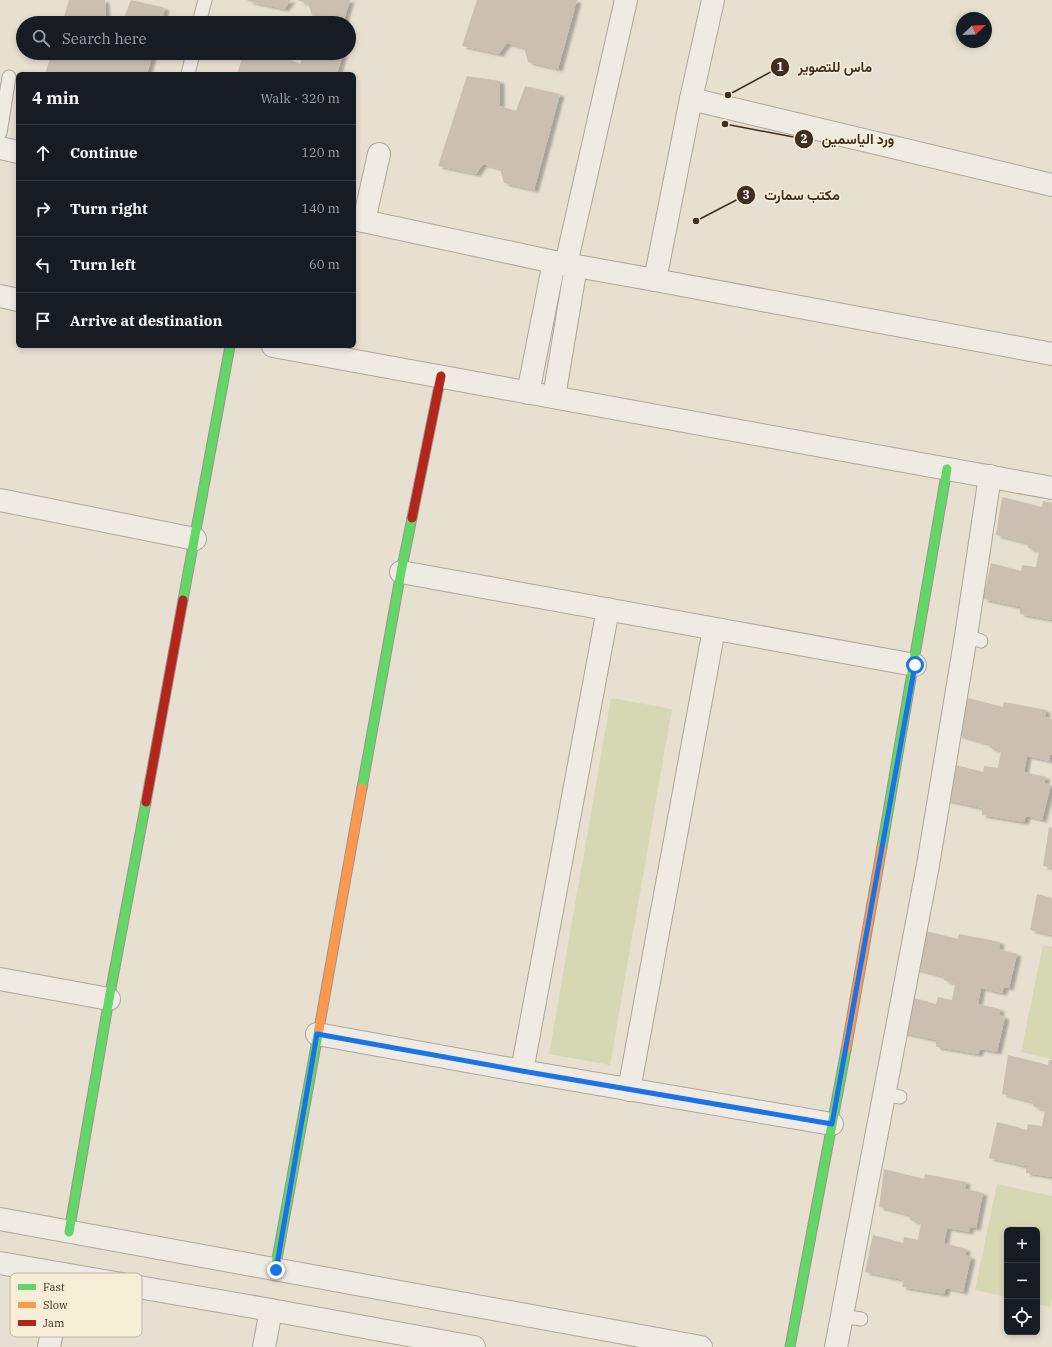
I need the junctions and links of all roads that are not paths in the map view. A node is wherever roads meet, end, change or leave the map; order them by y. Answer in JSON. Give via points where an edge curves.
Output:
{"nodes":[{"id":1,"x":204,"y":0,"type":"edge"},
{"id":2,"x":626,"y":0,"type":"edge"},
{"id":3,"x":713,"y":0,"type":"edge"},
{"id":4,"x":201,"y":16,"type":"edge"},
{"id":5,"x":191,"y":60,"type":"edge"},
{"id":6,"x":188,"y":72,"type":"edge"},
{"id":7,"x":9,"y":77,"type":"dead end"},
{"id":8,"x":691,"y":99,"type":"junction"},
{"id":9,"x":0,"y":133,"type":"edge"},
{"id":10,"x":0,"y":148,"type":"edge"},
{"id":11,"x":16,"y":152,"type":"edge"},
{"id":12,"x":379,"y":154,"type":"dead end"},
{"id":13,"x":1052,"y":185,"type":"edge"},
{"id":14,"x":359,"y":220,"type":"edge"},
{"id":15,"x":565,"y":264,"type":"junction"},
{"id":16,"x":655,"y":280,"type":"junction"},
{"id":17,"x":0,"y":296,"type":"edge"},
{"id":18,"x":16,"y":300,"type":"edge"},
{"id":19,"x":230,"y":348,"type":"edge"},
{"id":20,"x":284,"y":348,"type":"edge"},
{"id":21,"x":1052,"y":354,"type":"edge"},
{"id":22,"x":441,"y":376,"type":"junction"},
{"id":23,"x":528,"y":392,"type":"junction"},
{"id":24,"x":554,"y":397,"type":"junction"},
{"id":25,"x":947,"y":469,"type":"junction"},
{"id":26,"x":990,"y":476,"type":"junction"},
{"id":27,"x":1052,"y":488,"type":"edge"},
{"id":28,"x":0,"y":503,"type":"edge"},
{"id":29,"x":195,"y":539,"type":"junction"},
{"id":30,"x":401,"y":572,"type":"junction"},
{"id":31,"x":608,"y":609,"type":"junction"},
{"id":32,"x":714,"y":629,"type":"junction"},
{"id":33,"x":915,"y":665,"type":"junction"},
{"id":34,"x":0,"y":979,"type":"edge"},
{"id":35,"x":109,"y":999,"type":"junction"},
{"id":36,"x":317,"y":1034,"type":"junction"},
{"id":37,"x":522,"y":1071,"type":"junction"},
{"id":38,"x":629,"y":1090,"type":"junction"},
{"id":39,"x":832,"y":1124,"type":"junction"},
{"id":40,"x":0,"y":1219,"type":"edge"},
{"id":41,"x":69,"y":1232,"type":"junction"},
{"id":42,"x":0,"y":1263,"type":"edge"},
{"id":43,"x":276,"y":1270,"type":"junction"},
{"id":44,"x":57,"y":1273,"type":"edge"},
{"id":45,"x":142,"y":1288,"type":"edge"},
{"id":46,"x":271,"y":1310,"type":"junction"},
{"id":47,"x":51,"y":1337,"type":"edge"},
{"id":48,"x":49,"y":1347,"type":"edge"},
{"id":49,"x":264,"y":1347,"type":"edge"},
{"id":50,"x":474,"y":1347,"type":"edge"},
{"id":51,"x":701,"y":1347,"type":"edge"},
{"id":52,"x":790,"y":1347,"type":"edge"},
{"id":53,"x":836,"y":1347,"type":"edge"}],
"edges":[{"from":1,"to":4,"type":"lane"},
{"from":2,"to":15,"type":"street"},
{"from":3,"to":8,"type":"street"},
{"from":5,"to":6,"type":"lane"},
{"from":7,"to":9,"type":"lane"},
{"from":8,"to":13,"type":"street"},
{"from":8,"to":16,"type":"street"},
{"from":10,"to":11,"type":"street"},
{"from":12,"to":14,"type":"street"},
{"from":14,"to":15,"type":"street"},
{"from":15,"to":16,"type":"street"},
{"from":15,"to":23,"type":"street"},
{"from":15,"to":24,"type":"street"},
{"from":16,"to":21,"type":"street"},
{"from":17,"to":18,"type":"street"},
{"from":19,"to":29,"type":"street"},
{"from":20,"to":22,"type":"street"},
{"from":22,"to":23,"type":"street"},
{"from":22,"to":30,"type":"street"},
{"from":23,"to":24,"type":"street"},
{"from":24,"to":25,"type":"street"},
{"from":25,"to":26,"type":"street"},
{"from":25,"to":33,"type":"street"},
{"from":26,"to":27,"type":"street"},
{"from":26,"to":53,"type":"street","via":[[974,639],[934,866],[852,1317]]},
{"from":28,"to":29,"type":"street"},
{"from":29,"to":35,"type":"street"},
{"from":30,"to":31,"type":"street"},
{"from":30,"to":36,"type":"street"},
{"from":31,"to":32,"type":"street"},
{"from":31,"to":37,"type":"street"},
{"from":32,"to":33,"type":"street"},
{"from":32,"to":38,"type":"street"},
{"from":33,"to":39,"type":"street"},
{"from":34,"to":35,"type":"street"},
{"from":35,"to":41,"type":"street"},
{"from":36,"to":37,"type":"street"},
{"from":36,"to":43,"type":"street"},
{"from":37,"to":38,"type":"street"},
{"from":38,"to":39,"type":"street"},
{"from":39,"to":52,"type":"street"},
{"from":40,"to":41,"type":"street"},
{"from":41,"to":43,"type":"street"},
{"from":42,"to":44,"type":"street"},
{"from":43,"to":51,"type":"street"},
{"from":45,"to":46,"type":"street"},
{"from":46,"to":49,"type":"street"},
{"from":46,"to":50,"type":"street"},
{"from":47,"to":48,"type":"street"}]}
